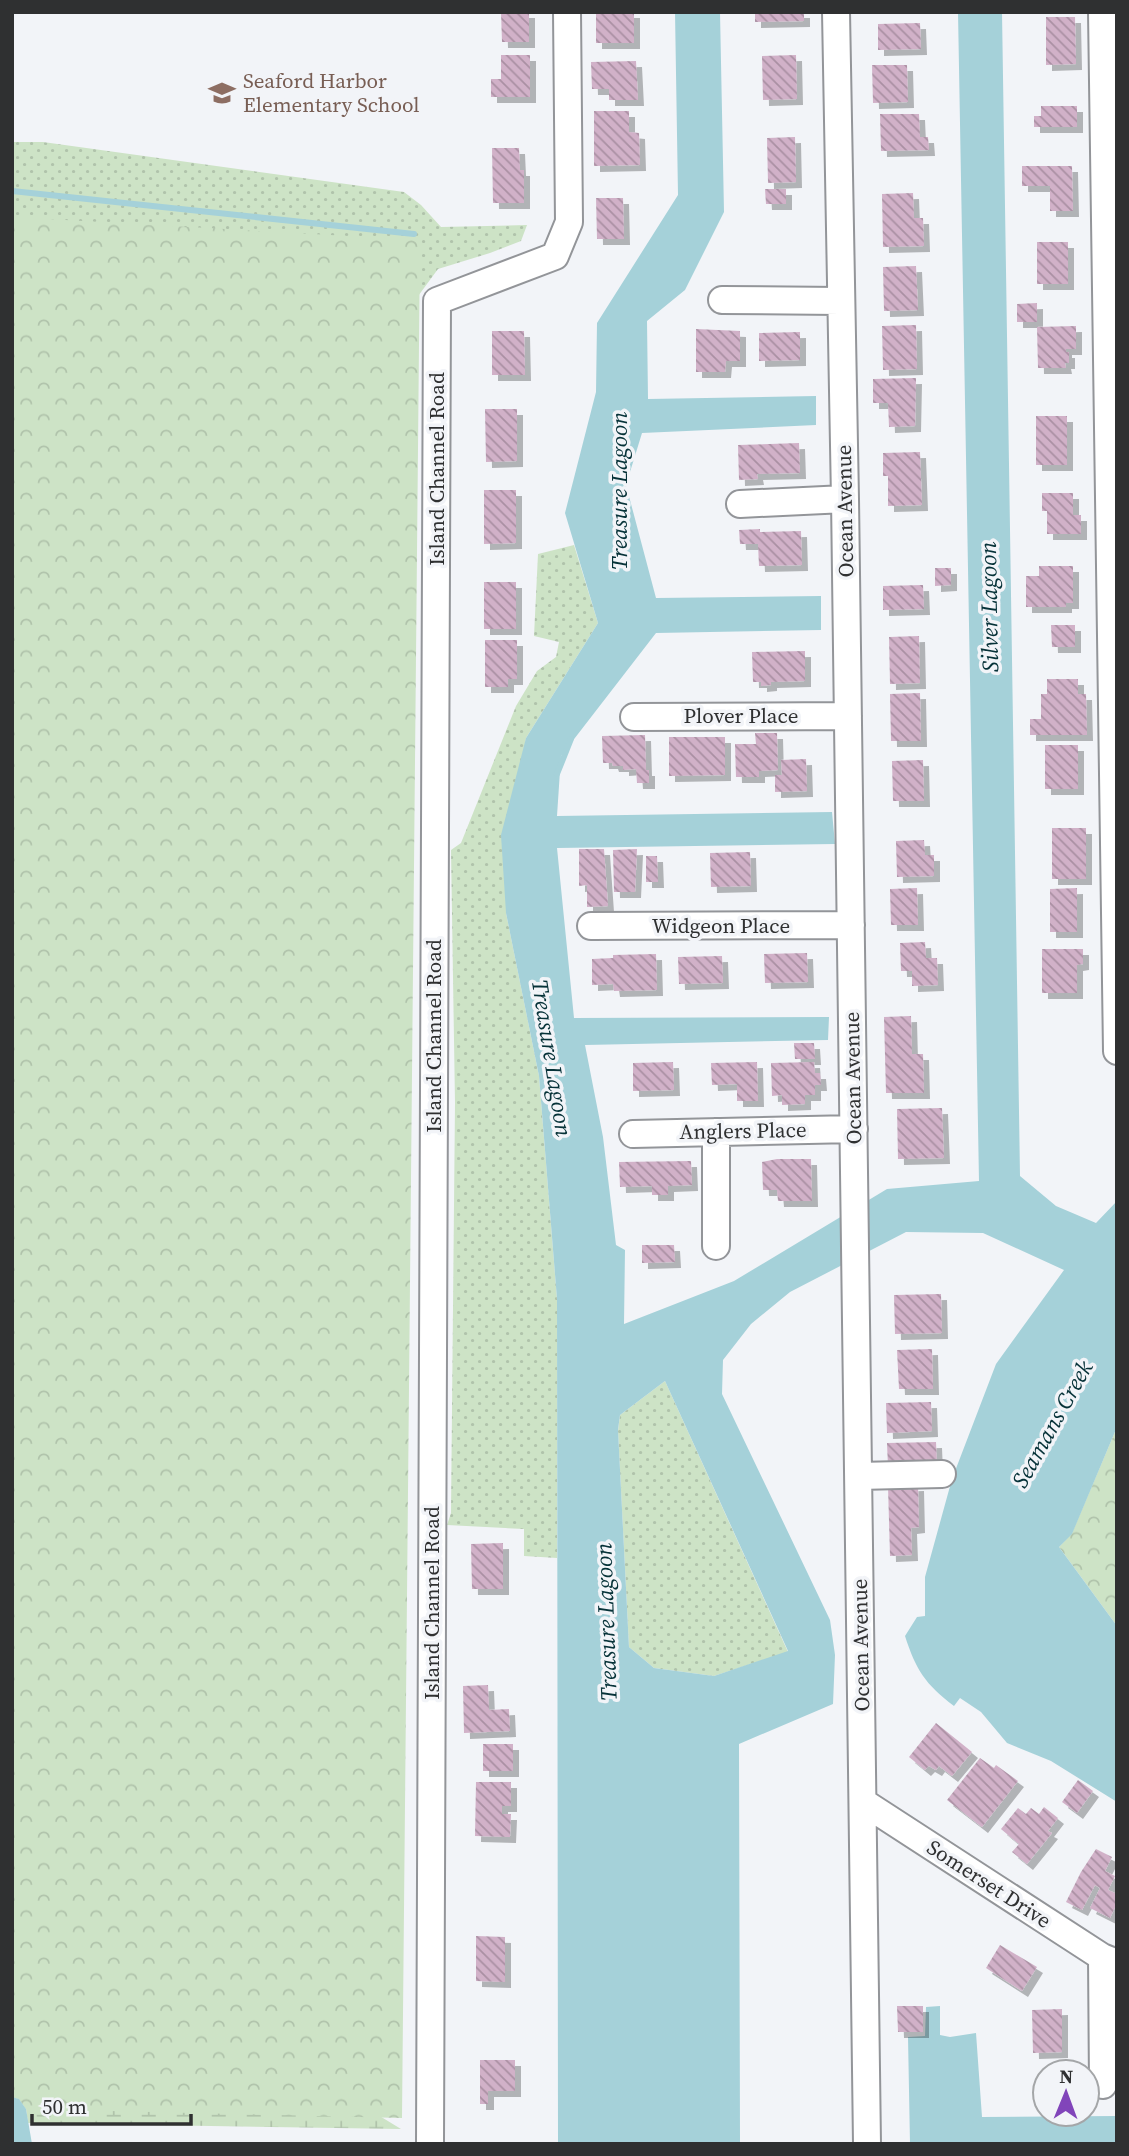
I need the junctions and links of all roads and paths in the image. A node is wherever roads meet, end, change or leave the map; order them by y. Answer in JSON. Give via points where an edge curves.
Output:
{"nodes":[{"id":1,"x":567,"y":12,"type":"edge"},
{"id":2,"x":836,"y":12,"type":"edge"},
{"id":3,"x":1102,"y":12,"type":"edge"},
{"id":4,"x":722,"y":300,"type":"dead end"},
{"id":5,"x":840,"y":301,"type":"junction"},
{"id":6,"x":845,"y":499,"type":"junction"},
{"id":7,"x":740,"y":504,"type":"dead end"},
{"id":8,"x":848,"y":716,"type":"junction"},
{"id":9,"x":634,"y":717,"type":"dead end"},
{"id":10,"x":851,"y":925,"type":"junction"},
{"id":11,"x":591,"y":926,"type":"dead end"},
{"id":12,"x":1117,"y":1051,"type":"edge"},
{"id":13,"x":854,"y":1129,"type":"junction"},
{"id":14,"x":716,"y":1132,"type":"junction"},
{"id":15,"x":633,"y":1133,"type":"dead end"},
{"id":16,"x":716,"y":1246,"type":"dead end"},
{"id":17,"x":942,"y":1474,"type":"dead end"},
{"id":18,"x":859,"y":1476,"type":"junction"},
{"id":19,"x":863,"y":1802,"type":"junction"},
{"id":20,"x":1109,"y":1960,"type":"edge"},
{"id":21,"x":1104,"y":2085,"type":"dead end"},
{"id":22,"x":430,"y":2144,"type":"edge"},
{"id":23,"x":867,"y":2144,"type":"edge"}],
"edges":[{"from":1,"to":22,"type":"street","name":"Island Channel Road","via":[[569,222],[555,256],[437,301]]},
{"from":2,"to":5,"type":"street","name":"Ocean Avenue"},
{"from":3,"to":12,"type":"street"},
{"from":4,"to":5,"type":"street"},
{"from":5,"to":6,"type":"street","name":"Ocean Avenue"},
{"from":6,"to":7,"type":"street"},
{"from":6,"to":8,"type":"street","name":"Ocean Avenue"},
{"from":8,"to":9,"type":"street","name":"Plover Place"},
{"from":8,"to":10,"type":"street","name":"Ocean Avenue"},
{"from":10,"to":11,"type":"street","name":"Widgeon Place"},
{"from":10,"to":13,"type":"street","name":"Ocean Avenue"},
{"from":13,"to":14,"type":"street","name":"Anglers Place"},
{"from":13,"to":18,"type":"street","name":"Ocean Avenue"},
{"from":14,"to":15,"type":"street","name":"Anglers Place"},
{"from":14,"to":16,"type":"street"},
{"from":17,"to":18,"type":"street"},
{"from":18,"to":19,"type":"street","name":"Ocean Avenue"},
{"from":19,"to":20,"type":"street","name":"Somerset Drive"},
{"from":19,"to":23,"type":"street","name":"Ocean Avenue"},
{"from":20,"to":21,"type":"street"}]}
